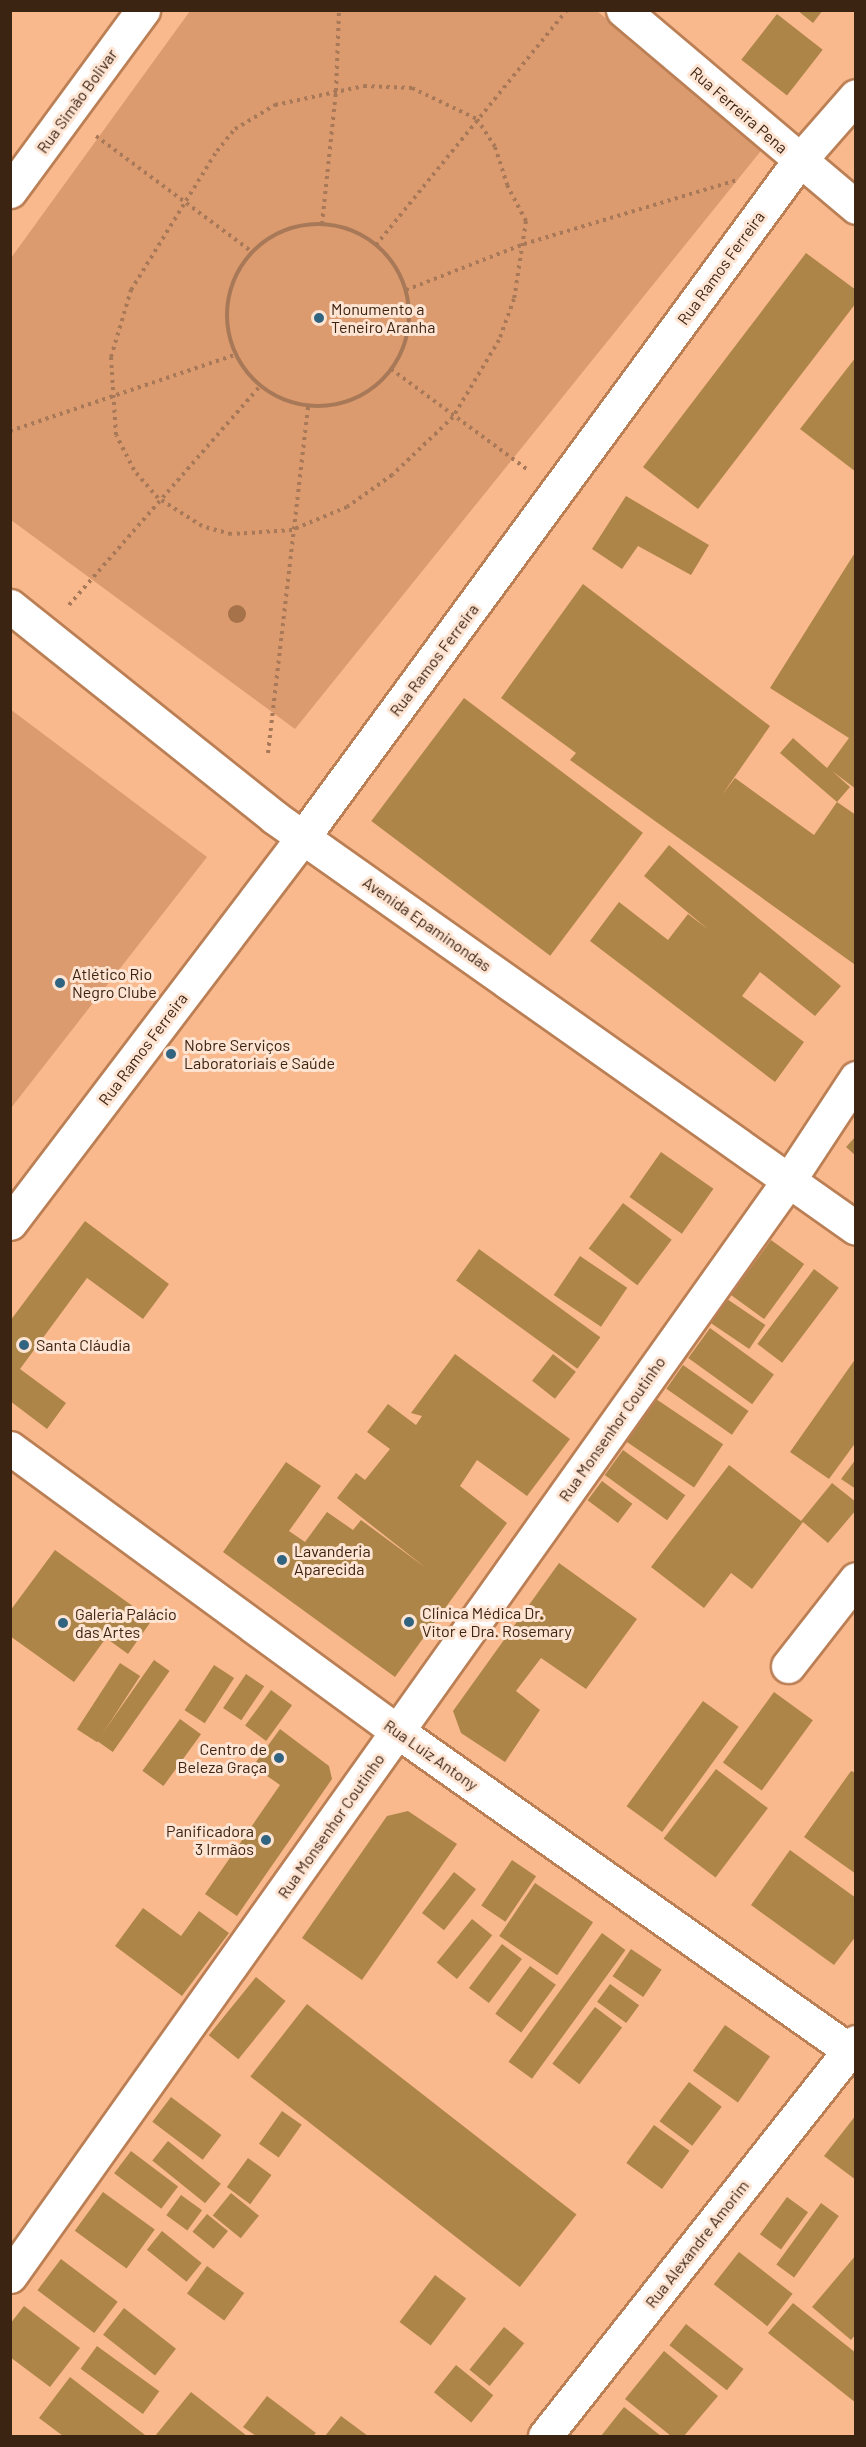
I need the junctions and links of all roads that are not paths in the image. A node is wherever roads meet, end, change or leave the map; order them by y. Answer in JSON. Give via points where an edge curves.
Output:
{"nodes":[{"id":1,"x":143,"y":10,"type":"edge"},
{"id":2,"x":623,"y":10,"type":"edge"},
{"id":3,"x":855,"y":96,"type":"edge"},
{"id":4,"x":799,"y":161,"type":"junction"},
{"id":5,"x":10,"y":191,"type":"edge"},
{"id":6,"x":855,"y":207,"type":"edge"},
{"id":7,"x":10,"y":606,"type":"edge"},
{"id":8,"x":303,"y":837,"type":"junction"},
{"id":9,"x":855,"y":1078,"type":"edge"},
{"id":10,"x":789,"y":1180,"type":"junction"},
{"id":11,"x":10,"y":1223,"type":"edge"},
{"id":12,"x":855,"y":1228,"type":"edge"},
{"id":13,"x":10,"y":1449,"type":"edge"},
{"id":14,"x":855,"y":1579,"type":"edge"},
{"id":15,"x":788,"y":1666,"type":"dead end"},
{"id":16,"x":397,"y":1731,"type":"junction"},
{"id":17,"x":853,"y":2049,"type":"edge"},
{"id":18,"x":10,"y":2276,"type":"edge"},
{"id":19,"x":545,"y":2436,"type":"edge"}],
"edges":[{"from":1,"to":5,"type":"street","name":"Rua Simão Bolivar"},
{"from":2,"to":4,"type":"street","name":"Rua Ferreira Pena"},
{"from":3,"to":4,"type":"street","name":"Rua Ramos Ferreira"},
{"from":4,"to":6,"type":"street","name":"Rua Ferreira Pena"},
{"from":4,"to":8,"type":"street","name":"Rua Ramos Ferreira"},
{"from":7,"to":8,"type":"street","name":"Avenida Epaminondas"},
{"from":8,"to":10,"type":"street","name":"Avenida Epaminondas"},
{"from":8,"to":11,"type":"street","name":"Rua Ramos Ferreira"},
{"from":9,"to":10,"type":"street","name":"Rua Monsenhor Coutinho"},
{"from":10,"to":12,"type":"street","name":"Avenida Epaminondas"},
{"from":10,"to":16,"type":"street","name":"Rua Monsenhor Coutinho"},
{"from":13,"to":16,"type":"street","name":"Rua Luiz Antony"},
{"from":14,"to":15,"type":"street"},
{"from":16,"to":17,"type":"street","name":"Rua Luiz Antony"},
{"from":16,"to":18,"type":"street","name":"Rua Monsenhor Coutinho"},
{"from":17,"to":19,"type":"street","name":"Rua Alexandre Amorim"}]}
